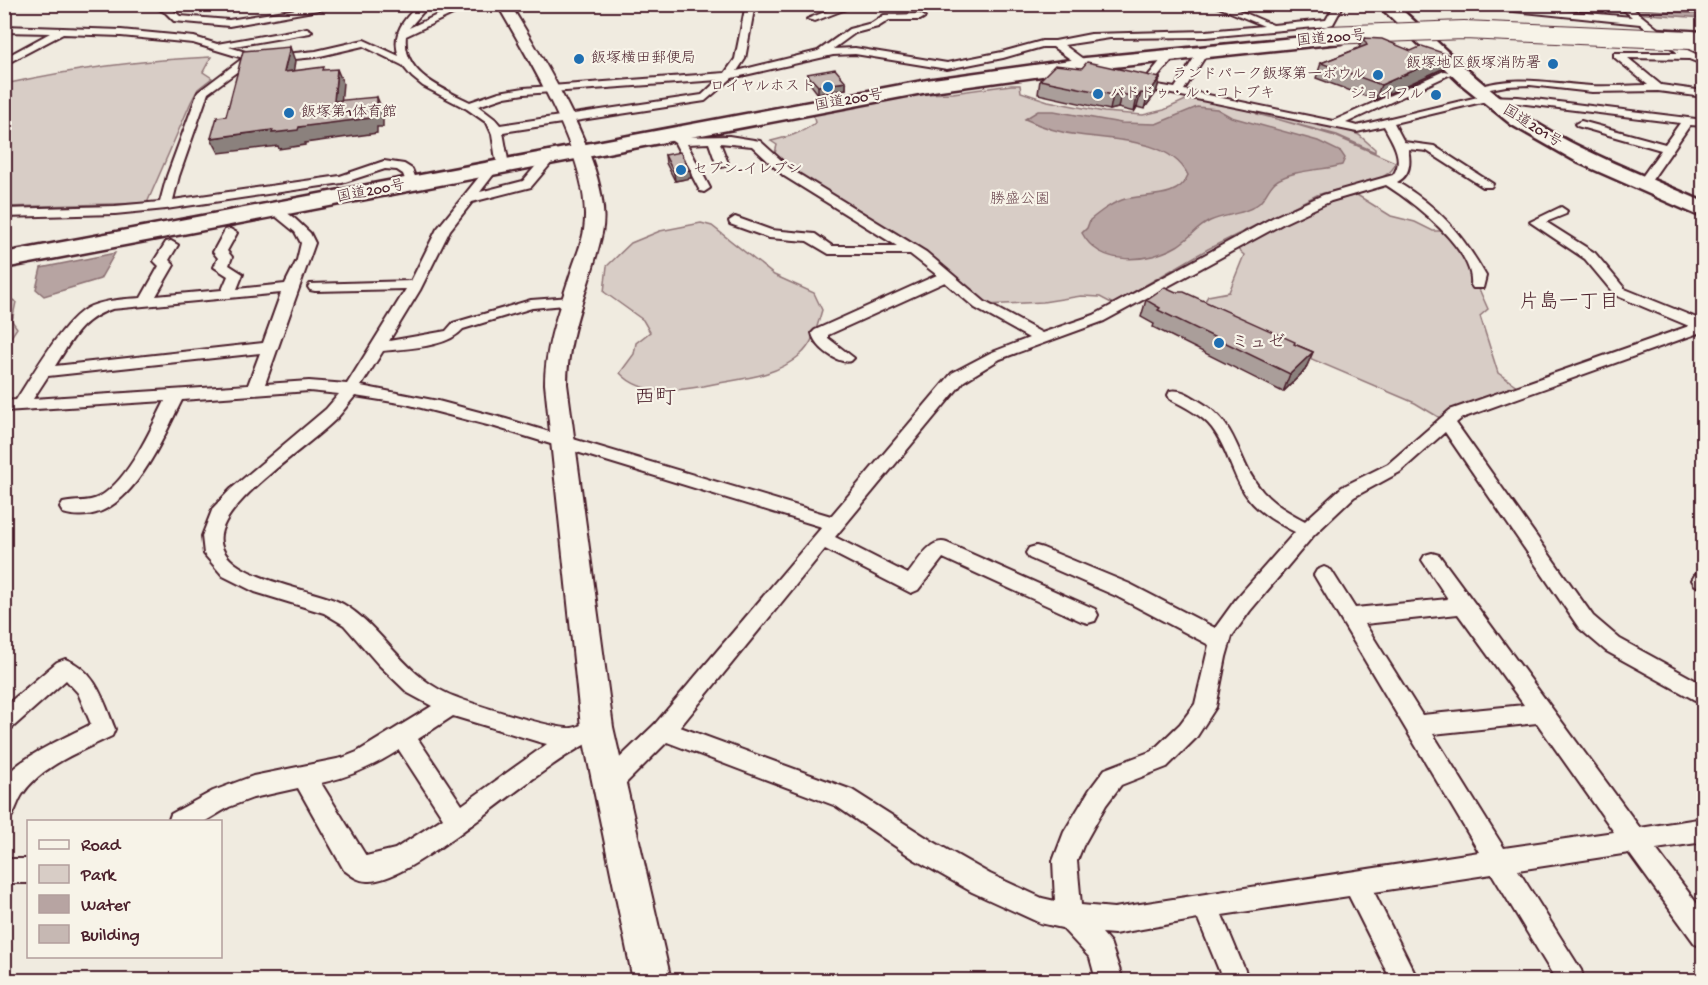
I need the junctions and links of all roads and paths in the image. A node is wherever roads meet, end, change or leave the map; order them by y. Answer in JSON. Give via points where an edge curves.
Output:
{"nodes":[{"id":1,"x":154,"y":4,"type":"edge"},
{"id":2,"x":348,"y":4,"type":"edge"},
{"id":3,"x":426,"y":4,"type":"edge"},
{"id":4,"x":470,"y":4,"type":"edge"},
{"id":5,"x":503,"y":4,"type":"edge"},
{"id":6,"x":751,"y":4,"type":"edge"},
{"id":7,"x":855,"y":4,"type":"edge"},
{"id":8,"x":1215,"y":4,"type":"edge"},
{"id":9,"x":1340,"y":4,"type":"edge"},
{"id":10,"x":1385,"y":4,"type":"edge"},
{"id":11,"x":1452,"y":4,"type":"edge"},
{"id":12,"x":1621,"y":4,"type":"edge"},
{"id":13,"x":1667,"y":4,"type":"edge"},
{"id":14,"x":263,"y":7,"type":"dead end"},
{"id":15,"x":1704,"y":7,"type":"edge"},
{"id":16,"x":299,"y":8,"type":"edge"},
{"id":17,"x":921,"y":17,"type":"dead end"},
{"id":18,"x":812,"y":19,"type":"dead end"},
{"id":19,"x":1641,"y":20,"type":"junction"},
{"id":20,"x":229,"y":23,"type":"junction"},
{"id":21,"x":1274,"y":27,"type":"junction"},
{"id":22,"x":4,"y":29,"type":"edge"},
{"id":23,"x":63,"y":31,"type":"junction"},
{"id":24,"x":1416,"y":32,"type":"junction"},
{"id":25,"x":402,"y":34,"type":"junction"},
{"id":26,"x":1659,"y":34,"type":"junction"},
{"id":27,"x":194,"y":40,"type":"junction"},
{"id":28,"x":312,"y":43,"type":"junction"},
{"id":29,"x":1054,"y":44,"type":"junction"},
{"id":30,"x":1695,"y":45,"type":"edge"},
{"id":31,"x":219,"y":46,"type":"junction"},
{"id":32,"x":820,"y":53,"type":"junction"},
{"id":33,"x":251,"y":57,"type":"junction"},
{"id":34,"x":1200,"y":57,"type":"junction"},
{"id":35,"x":1166,"y":61,"type":"junction"},
{"id":36,"x":4,"y":62,"type":"edge"},
{"id":37,"x":404,"y":62,"type":"junction"},
{"id":38,"x":1704,"y":62,"type":"edge"},
{"id":39,"x":1089,"y":68,"type":"junction"},
{"id":40,"x":1448,"y":73,"type":"edge"},
{"id":41,"x":728,"y":76,"type":"junction"},
{"id":42,"x":650,"y":83,"type":"junction"},
{"id":43,"x":1146,"y":86,"type":"junction"},
{"id":44,"x":1658,"y":88,"type":"junction"},
{"id":45,"x":554,"y":90,"type":"junction"},
{"id":46,"x":1178,"y":92,"type":"junction"},
{"id":47,"x":1484,"y":94,"type":"junction"},
{"id":48,"x":1704,"y":94,"type":"edge"},
{"id":49,"x":467,"y":106,"type":"junction"},
{"id":50,"x":1353,"y":116,"type":"junction"},
{"id":51,"x":566,"y":119,"type":"junction"},
{"id":52,"x":1687,"y":121,"type":"junction"},
{"id":53,"x":1704,"y":123,"type":"edge"},
{"id":54,"x":670,"y":124,"type":"junction"},
{"id":55,"x":1382,"y":124,"type":"junction"},
{"id":56,"x":1581,"y":124,"type":"dead end"},
{"id":57,"x":1333,"y":125,"type":"junction"},
{"id":58,"x":497,"y":129,"type":"junction"},
{"id":59,"x":713,"y":140,"type":"junction"},
{"id":60,"x":1401,"y":145,"type":"junction"},
{"id":61,"x":1668,"y":148,"type":"junction"},
{"id":62,"x":578,"y":149,"type":"junction"},
{"id":63,"x":549,"y":158,"type":"junction"},
{"id":64,"x":722,"y":163,"type":"dead end"},
{"id":65,"x":496,"y":165,"type":"junction"},
{"id":66,"x":411,"y":181,"type":"junction"},
{"id":67,"x":1389,"y":182,"type":"junction"},
{"id":68,"x":1487,"y":184,"type":"dead end"},
{"id":69,"x":1643,"y":184,"type":"junction"},
{"id":70,"x":704,"y":188,"type":"dead end"},
{"id":71,"x":469,"y":199,"type":"junction"},
{"id":72,"x":166,"y":205,"type":"junction"},
{"id":73,"x":274,"y":210,"type":"junction"},
{"id":74,"x":1561,"y":211,"type":"dead end"},
{"id":75,"x":1704,"y":211,"type":"edge"},
{"id":76,"x":4,"y":213,"type":"edge"},
{"id":77,"x":735,"y":221,"type":"dead end"},
{"id":78,"x":230,"y":233,"type":"dead end"},
{"id":79,"x":171,"y":245,"type":"dead end"},
{"id":80,"x":913,"y":250,"type":"junction"},
{"id":81,"x":4,"y":254,"type":"edge"},
{"id":82,"x":4,"y":261,"type":"edge"},
{"id":83,"x":945,"y":277,"type":"junction"},
{"id":84,"x":415,"y":285,"type":"junction"},
{"id":85,"x":1478,"y":285,"type":"dead end"},
{"id":86,"x":315,"y":287,"type":"dead end"},
{"id":87,"x":290,"y":288,"type":"junction"},
{"id":88,"x":228,"y":294,"type":"junction"},
{"id":89,"x":146,"y":302,"type":"junction"},
{"id":90,"x":571,"y":302,"type":"junction"},
{"id":91,"x":1703,"y":326,"type":"edge"},
{"id":92,"x":1043,"y":340,"type":"junction"},
{"id":93,"x":270,"y":346,"type":"junction"},
{"id":94,"x":379,"y":347,"type":"junction"},
{"id":95,"x":846,"y":358,"type":"dead end"},
{"id":96,"x":43,"y":372,"type":"junction"},
{"id":97,"x":255,"y":389,"type":"junction"},
{"id":98,"x":351,"y":390,"type":"junction"},
{"id":99,"x":177,"y":394,"type":"junction"},
{"id":100,"x":1176,"y":395,"type":"dead end"},
{"id":101,"x":12,"y":406,"type":"edge"},
{"id":102,"x":1447,"y":422,"type":"junction"},
{"id":103,"x":563,"y":441,"type":"junction"},
{"id":104,"x":69,"y":508,"type":"dead end"},
{"id":105,"x":1307,"y":530,"type":"junction"},
{"id":106,"x":828,"y":531,"type":"junction"},
{"id":107,"x":1036,"y":553,"type":"dead end"},
{"id":108,"x":1432,"y":560,"type":"dead end"},
{"id":109,"x":1324,"y":575,"type":"dead end"},
{"id":110,"x":1463,"y":605,"type":"junction"},
{"id":111,"x":1088,"y":615,"type":"dead end"},
{"id":112,"x":1349,"y":617,"type":"junction"},
{"id":113,"x":1219,"y":640,"type":"junction"},
{"id":114,"x":1704,"y":696,"type":"edge"},
{"id":115,"x":451,"y":706,"type":"junction"},
{"id":116,"x":1542,"y":713,"type":"junction"},
{"id":117,"x":4,"y":721,"type":"edge"},
{"id":118,"x":1416,"y":726,"type":"junction"},
{"id":119,"x":597,"y":727,"type":"junction"},
{"id":120,"x":663,"y":731,"type":"junction"},
{"id":121,"x":403,"y":736,"type":"junction"},
{"id":122,"x":573,"y":738,"type":"junction"},
{"id":123,"x":304,"y":776,"type":"junction"},
{"id":124,"x":609,"y":784,"type":"junction"},
{"id":125,"x":4,"y":808,"type":"edge"},
{"id":126,"x":184,"y":820,"type":"edge"},
{"id":127,"x":459,"y":821,"type":"junction"},
{"id":128,"x":1704,"y":830,"type":"edge"},
{"id":129,"x":1635,"y":841,"type":"junction"},
{"id":130,"x":1498,"y":861,"type":"junction"},
{"id":131,"x":27,"y":870,"type":"edge"},
{"id":132,"x":4,"y":871,"type":"edge"},
{"id":133,"x":1355,"y":882,"type":"junction"},
{"id":134,"x":1205,"y":905,"type":"junction"},
{"id":135,"x":1069,"y":917,"type":"junction"},
{"id":136,"x":1704,"y":935,"type":"edge"},
{"id":137,"x":652,"y":981,"type":"edge"},
{"id":138,"x":1109,"y":981,"type":"edge"},
{"id":139,"x":1236,"y":981,"type":"edge"},
{"id":140,"x":1405,"y":981,"type":"edge"},
{"id":141,"x":1571,"y":981,"type":"edge"}],
"edges":[{"from":1,"to":20,"type":"street","via":[[177,19]]},
{"from":2,"to":16,"type":"street"},
{"from":3,"to":25,"type":"street","via":[[411,16]]},
{"from":4,"to":25,"type":"street"},
{"from":5,"to":45,"type":"street"},
{"from":6,"to":41,"type":"street","via":[[740,59]]},
{"from":7,"to":18,"type":"street"},
{"from":8,"to":21,"type":"street"},
{"from":9,"to":21,"type":"street","via":[[1330,22]]},
{"from":10,"to":24,"type":"highway","name":"国道201号"},
{"from":11,"to":19,"type":"street"},
{"from":12,"to":19,"type":"street"},
{"from":13,"to":15,"type":"street"},
{"from":14,"to":20,"type":"street"},
{"from":16,"to":20,"type":"street"},
{"from":16,"to":28,"type":"street"},
{"from":17,"to":32,"type":"street","via":[[887,17],[852,31]]},
{"from":19,"to":26,"type":"street"},
{"from":20,"to":27,"type":"street"},
{"from":21,"to":29,"type":"street"},
{"from":22,"to":23,"type":"street"},
{"from":23,"to":27,"type":"street"},
{"from":23,"to":36,"type":"street"},
{"from":24,"to":26,"type":"highway","via":[[1536,27]]},
{"from":24,"to":30,"type":"highway"},
{"from":24,"to":34,"type":"highway"},
{"from":24,"to":39,"type":"highway","via":[[1322,30]]},
{"from":24,"to":47,"type":"highway","name":"国道201号"},
{"from":25,"to":37,"type":"street","via":[[399,41]]},
{"from":26,"to":30,"type":"highway"},
{"from":26,"to":30,"type":"street"},
{"from":27,"to":31,"type":"street"},
{"from":28,"to":31,"type":"street"},
{"from":28,"to":33,"type":"street","via":[[282,58]]},
{"from":28,"to":37,"type":"street","via":[[364,43]]},
{"from":29,"to":32,"type":"street","via":[[1037,44],[1004,55],[939,66],[855,51]]},
{"from":29,"to":39,"type":"street"},
{"from":30,"to":38,"type":"street"},
{"from":30,"to":39,"type":"highway","name":"国道200号","bridge":true,"via":[[1485,34],[1331,37]]},
{"from":30,"to":44,"type":"street","via":[[1618,55]]},
{"from":31,"to":33,"type":"street"},
{"from":32,"to":41,"type":"street"},
{"from":33,"to":72,"type":"street","via":[[203,92]]},
{"from":34,"to":35,"type":"highway"},
{"from":34,"to":46,"type":"street"},
{"from":35,"to":39,"type":"highway"},
{"from":35,"to":43,"type":"street"},
{"from":37,"to":49,"type":"street","via":[[428,86]]},
{"from":39,"to":43,"type":"street"},
{"from":39,"to":54,"type":"highway","name":"国道200号","via":[[986,70],[887,90]]},
{"from":40,"to":50,"type":"street"},
{"from":41,"to":42,"type":"street"},
{"from":41,"to":54,"type":"street"},
{"from":42,"to":45,"type":"street"},
{"from":42,"to":54,"type":"street"},
{"from":43,"to":46,"type":"street"},
{"from":44,"to":47,"type":"street","via":[[1589,88],[1528,80],[1502,82]]},
{"from":44,"to":48,"type":"street"},
{"from":45,"to":49,"type":"street","via":[[503,94]]},
{"from":45,"to":51,"type":"street"},
{"from":46,"to":57,"type":"street"},
{"from":47,"to":52,"type":"street"},
{"from":47,"to":55,"type":"street"},
{"from":47,"to":69,"type":"highway","name":"国道201号","via":[[1558,144]]},
{"from":49,"to":58,"type":"street","via":[[480,112]]},
{"from":50,"to":55,"type":"street"},
{"from":50,"to":57,"type":"street"},
{"from":51,"to":54,"type":"street"},
{"from":51,"to":58,"type":"street"},
{"from":51,"to":62,"type":"street"},
{"from":52,"to":53,"type":"street"},
{"from":52,"to":61,"type":"street"},
{"from":54,"to":59,"type":"street"},
{"from":54,"to":62,"type":"highway","name":"国道200号"},
{"from":54,"to":70,"type":"street"},
{"from":55,"to":57,"type":"street","via":[[1357,129]]},
{"from":55,"to":60,"type":"street"},
{"from":56,"to":61,"type":"street"},
{"from":58,"to":65,"type":"street"},
{"from":59,"to":64,"type":"street"},
{"from":59,"to":80,"type":"street","via":[[756,143],[788,173]]},
{"from":60,"to":67,"type":"street","via":[[1405,162],[1402,172]]},
{"from":60,"to":68,"type":"street","via":[[1430,148]]},
{"from":61,"to":69,"type":"street"},
{"from":62,"to":63,"type":"highway","name":"国道200号"},
{"from":62,"to":65,"type":"highway","name":"国道200号"},
{"from":62,"to":90,"type":"street","via":[[588,174],[595,218]]},
{"from":63,"to":65,"type":"highway","name":"国道200号"},
{"from":63,"to":71,"type":"street","via":[[527,184]]},
{"from":65,"to":66,"type":"highway","name":"国道200号"},
{"from":65,"to":71,"type":"street"},
{"from":66,"to":72,"type":"street","via":[[408,172],[400,167],[384,165],[342,178]]},
{"from":66,"to":73,"type":"highway","name":"国道200号"},
{"from":66,"to":81,"type":"highway","name":"国道200号"},
{"from":67,"to":85,"type":"street","via":[[1422,202],[1452,231],[1479,276]]},
{"from":67,"to":92,"type":"street","via":[[1327,198],[1099,318]]},
{"from":69,"to":75,"type":"highway","name":"国道201号"},
{"from":71,"to":84,"type":"street","via":[[444,229]]},
{"from":72,"to":76,"type":"street"},
{"from":73,"to":82,"type":"highway","name":"国道200号"},
{"from":73,"to":87,"type":"street","via":[[303,231],[310,246]]},
{"from":74,"to":91,"type":"street","via":[[1536,222],[1590,256],[1620,292]]},
{"from":77,"to":80,"type":"street","via":[[769,234],[810,237],[829,250]]},
{"from":78,"to":88,"type":"street","via":[[220,252],[225,257],[221,267],[236,274]]},
{"from":79,"to":89,"type":"street","via":[[161,261],[167,265]]},
{"from":80,"to":83,"type":"street"},
{"from":83,"to":92,"type":"street","via":[[980,305]]},
{"from":83,"to":95,"type":"street","via":[[820,333],[821,340]]},
{"from":84,"to":86,"type":"street"},
{"from":84,"to":94,"type":"street"},
{"from":87,"to":88,"type":"street"},
{"from":87,"to":93,"type":"street"},
{"from":88,"to":89,"type":"street"},
{"from":89,"to":96,"type":"street","via":[[111,305],[85,314]]},
{"from":90,"to":94,"type":"street","via":[[523,306],[458,326],[450,334]]},
{"from":90,"to":103,"type":"street","via":[[556,363]]},
{"from":91,"to":102,"type":"street","via":[[1516,391],[1456,414]]},
{"from":92,"to":106,"type":"street","via":[[994,356],[958,377]]},
{"from":93,"to":96,"type":"street"},
{"from":93,"to":97,"type":"street"},
{"from":94,"to":98,"type":"street"},
{"from":96,"to":101,"type":"street"},
{"from":97,"to":98,"type":"street","via":[[309,386]]},
{"from":97,"to":99,"type":"street"},
{"from":98,"to":103,"type":"street","via":[[413,400]]},
{"from":98,"to":115,"type":"street","via":[[332,413],[219,513],[211,536],[214,554],[230,571],[351,619],[416,686]]},
{"from":99,"to":101,"type":"street"},
{"from":99,"to":104,"type":"street","via":[[144,454],[116,494],[96,505]]},
{"from":100,"to":105,"type":"street","via":[[1216,423],[1241,475],[1263,504]]},
{"from":102,"to":105,"type":"street","via":[[1394,468],[1348,492]]},
{"from":102,"to":114,"type":"street","via":[[1586,622],[1613,645]]},
{"from":103,"to":106,"type":"street"},
{"from":103,"to":119,"type":"street"},
{"from":105,"to":113,"type":"street"},
{"from":106,"to":111,"type":"street","via":[[911,585],[940,548]]},
{"from":106,"to":120,"type":"street"},
{"from":107,"to":113,"type":"street","via":[[1123,590]]},
{"from":108,"to":110,"type":"street"},
{"from":109,"to":112,"type":"street"},
{"from":110,"to":112,"type":"street"},
{"from":110,"to":116,"type":"street"},
{"from":112,"to":118,"type":"street"},
{"from":113,"to":135,"type":"street","via":[[1205,707],[1188,731],[1159,760],[1113,777],[1073,840],[1065,861]]},
{"from":115,"to":121,"type":"street"},
{"from":115,"to":122,"type":"street"},
{"from":116,"to":118,"type":"street"},
{"from":116,"to":129,"type":"street"},
{"from":117,"to":125,"type":"street","via":[[65,668],[84,682],[104,729],[33,768],[11,791]]},
{"from":118,"to":130,"type":"street"},
{"from":119,"to":122,"type":"street"},
{"from":119,"to":124,"type":"street"},
{"from":120,"to":124,"type":"street"},
{"from":120,"to":135,"type":"street","via":[[844,798],[981,883],[1040,910]]},
{"from":121,"to":123,"type":"street","via":[[343,768]]},
{"from":121,"to":127,"type":"street"},
{"from":122,"to":127,"type":"street"},
{"from":123,"to":126,"type":"street","via":[[253,787]]},
{"from":123,"to":127,"type":"street","via":[[360,867],[382,867],[400,859]]},
{"from":124,"to":137,"type":"street"},
{"from":128,"to":129,"type":"street"},
{"from":129,"to":130,"type":"street"},
{"from":129,"to":136,"type":"street"},
{"from":130,"to":133,"type":"street"},
{"from":130,"to":141,"type":"street"},
{"from":131,"to":132,"type":"street"},
{"from":133,"to":134,"type":"street"},
{"from":133,"to":140,"type":"street"},
{"from":134,"to":135,"type":"street","via":[[1114,921]]},
{"from":134,"to":139,"type":"street"},
{"from":135,"to":138,"type":"street","via":[[1101,951]]}]}
